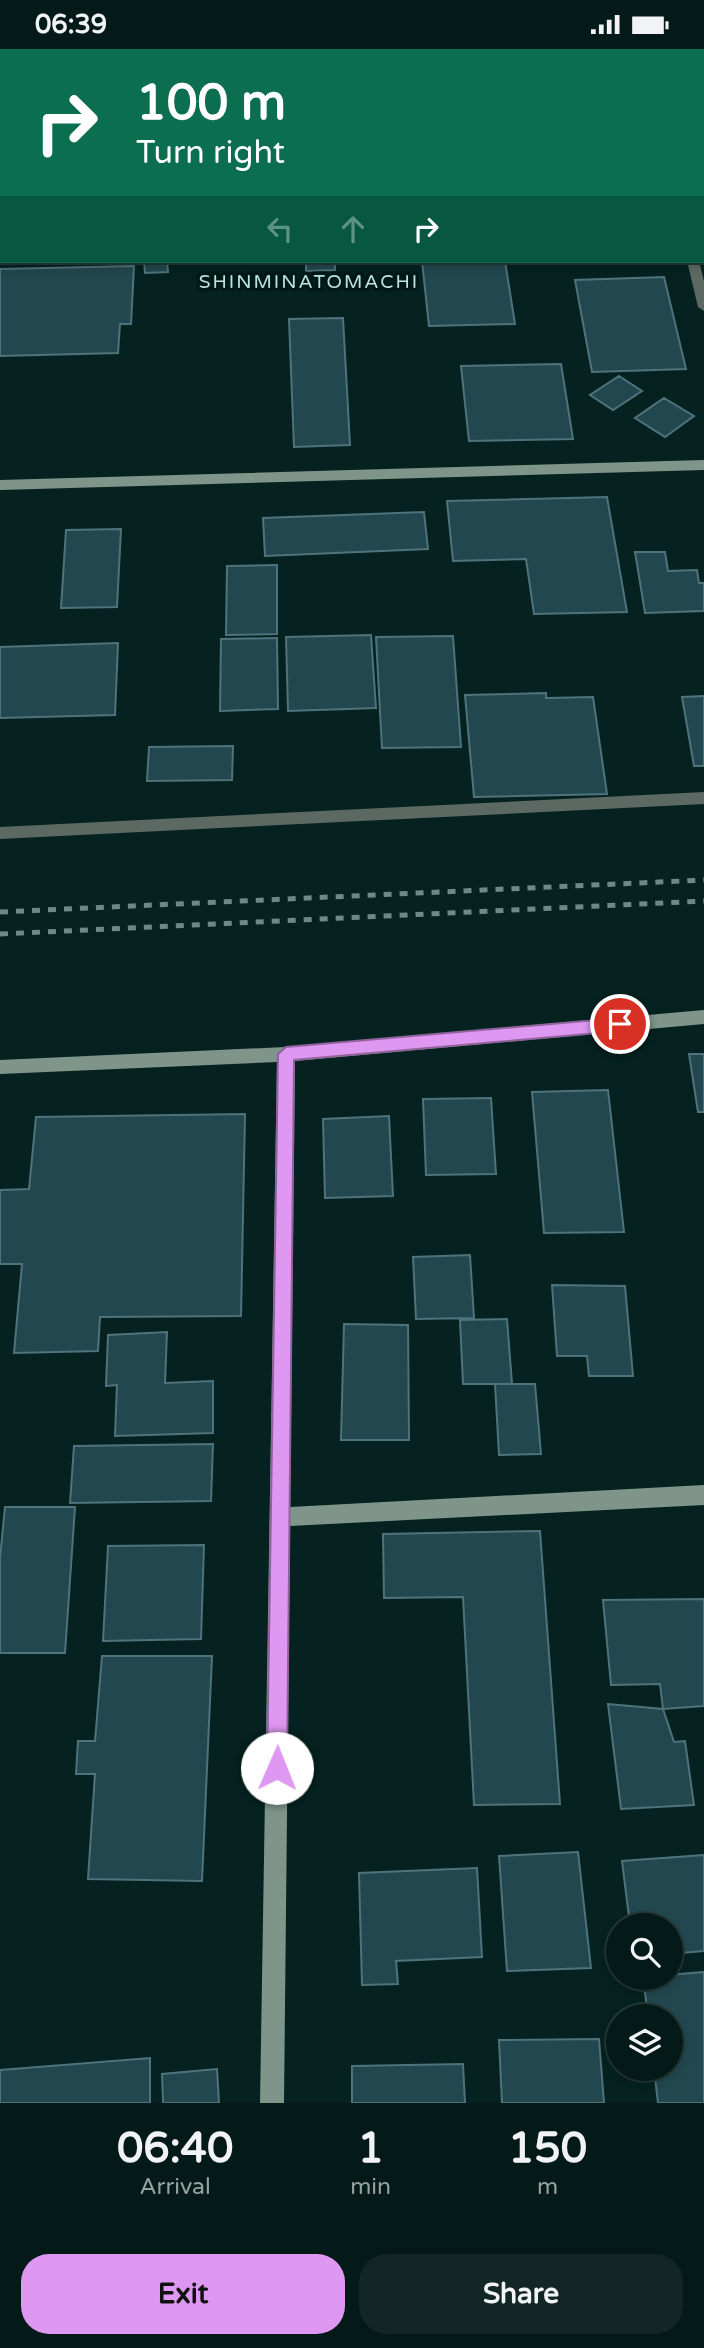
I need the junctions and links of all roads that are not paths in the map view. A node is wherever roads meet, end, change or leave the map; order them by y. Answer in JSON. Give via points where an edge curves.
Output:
{"nodes":[{"id":1,"x":693,"y":263,"type":"edge"},
{"id":2,"x":704,"y":307,"type":"edge"},
{"id":3,"x":704,"y":465,"type":"edge"},
{"id":4,"x":0,"y":485,"type":"edge"},
{"id":5,"x":704,"y":798,"type":"edge"},
{"id":6,"x":0,"y":833,"type":"edge"},
{"id":7,"x":704,"y":1017,"type":"edge"},
{"id":8,"x":286,"y":1054,"type":"junction"},
{"id":9,"x":0,"y":1067,"type":"edge"},
{"id":10,"x":704,"y":1495,"type":"edge"},
{"id":11,"x":281,"y":1517,"type":"junction"},
{"id":12,"x":272,"y":2103,"type":"edge"}],
"edges":[{"from":1,"to":2,"type":"street"},
{"from":3,"to":4,"type":"street"},
{"from":5,"to":6,"type":"street"},
{"from":7,"to":8,"type":"street"},
{"from":8,"to":9,"type":"street"},
{"from":8,"to":11,"type":"street"},
{"from":10,"to":11,"type":"street"},
{"from":11,"to":12,"type":"street"}]}
